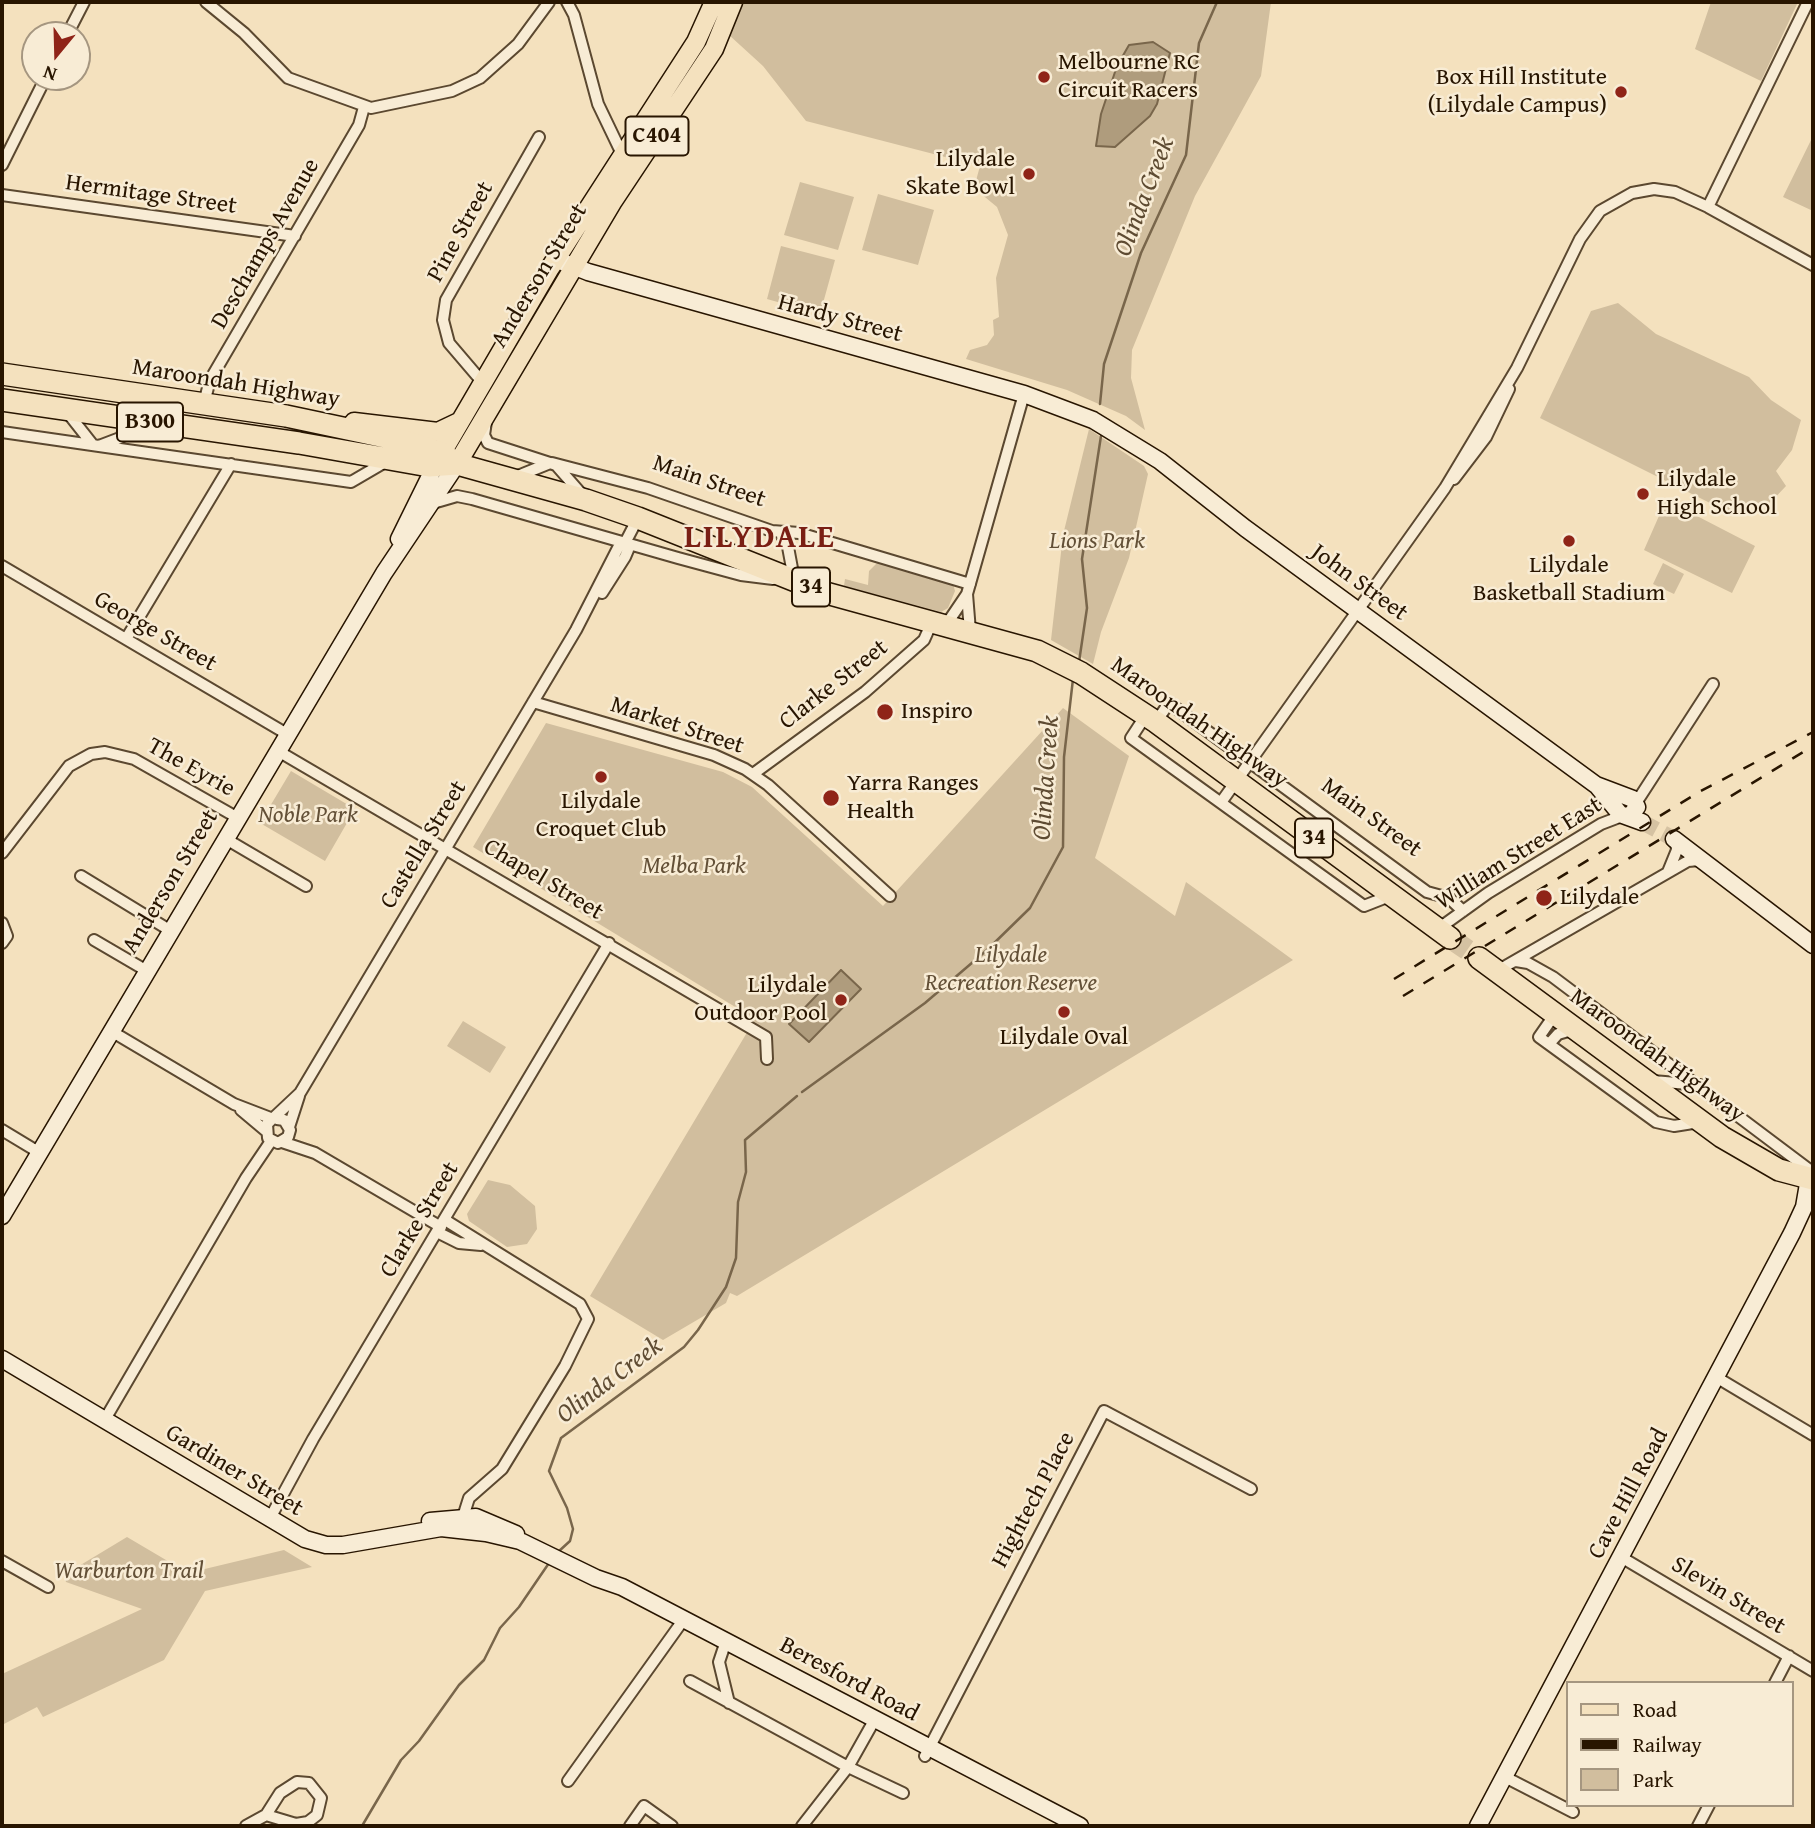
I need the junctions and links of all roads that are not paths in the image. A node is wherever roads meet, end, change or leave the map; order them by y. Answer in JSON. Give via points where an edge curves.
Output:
{"nodes":[{"id":1,"x":84,"y":2,"type":"edge"},
{"id":2,"x":206,"y":2,"type":"edge"},
{"id":3,"x":550,"y":2,"type":"edge"},
{"id":4,"x":567,"y":2,"type":"edge"},
{"id":5,"x":714,"y":2,"type":"edge"},
{"id":6,"x":733,"y":2,"type":"edge"},
{"id":7,"x":1808,"y":2,"type":"edge"},
{"id":8,"x":74,"y":21,"type":"edge"},
{"id":9,"x":39,"y":91,"type":"edge"},
{"id":10,"x":684,"y":96,"type":"junction"},
{"id":11,"x":364,"y":107,"type":"junction"},
{"id":12,"x":539,"y":136,"type":"dead end"},
{"id":13,"x":622,"y":154,"type":"junction"},
{"id":14,"x":2,"y":164,"type":"edge"},
{"id":15,"x":2,"y":195,"type":"edge"},
{"id":16,"x":605,"y":197,"type":"junction"},
{"id":17,"x":1709,"y":207,"type":"junction"},
{"id":18,"x":295,"y":236,"type":"junction"},
{"id":19,"x":555,"y":259,"type":"junction"},
{"id":20,"x":1813,"y":265,"type":"edge"},
{"id":21,"x":574,"y":268,"type":"junction"},
{"id":22,"x":2,"y":374,"type":"edge"},
{"id":23,"x":491,"y":388,"type":"junction"},
{"id":24,"x":106,"y":389,"type":"junction"},
{"id":25,"x":1024,"y":394,"type":"junction"},
{"id":26,"x":2,"y":400,"type":"edge"},
{"id":27,"x":204,"y":403,"type":"junction"},
{"id":28,"x":65,"y":410,"type":"junction"},
{"id":29,"x":489,"y":410,"type":"junction"},
{"id":30,"x":286,"y":416,"type":"junction"},
{"id":31,"x":463,"y":416,"type":"junction"},
{"id":32,"x":134,"y":419,"type":"junction"},
{"id":33,"x":1093,"y":420,"type":"joint"},
{"id":34,"x":201,"y":429,"type":"junction"},
{"id":35,"x":2,"y":432,"type":"edge"},
{"id":36,"x":96,"y":446,"type":"junction"},
{"id":37,"x":392,"y":458,"type":"junction"},
{"id":38,"x":445,"y":461,"type":"junction"},
{"id":39,"x":551,"y":463,"type":"junction"},
{"id":40,"x":231,"y":464,"type":"junction"},
{"id":41,"x":513,"y":478,"type":"junction"},
{"id":42,"x":586,"y":500,"type":"junction"},
{"id":43,"x":433,"y":503,"type":"junction"},
{"id":44,"x":638,"y":518,"type":"junction"},
{"id":45,"x":780,"y":532,"type":"junction"},
{"id":46,"x":625,"y":543,"type":"junction"},
{"id":47,"x":2,"y":566,"type":"edge"},
{"id":48,"x":384,"y":573,"type":"junction"},
{"id":49,"x":794,"y":581,"type":"junction"},
{"id":50,"x":968,"y":589,"type":"junction"},
{"id":51,"x":1359,"y":611,"type":"junction"},
{"id":52,"x":939,"y":624,"type":"junction"},
{"id":53,"x":970,"y":631,"type":"junction"},
{"id":54,"x":126,"y":639,"type":"junction"},
{"id":55,"x":1713,"y":684,"type":"dead end"},
{"id":56,"x":533,"y":702,"type":"junction"},
{"id":57,"x":1155,"y":721,"type":"junction"},
{"id":58,"x":288,"y":734,"type":"junction"},
{"id":59,"x":278,"y":751,"type":"junction"},
{"id":60,"x":1249,"y":762,"type":"junction"},
{"id":61,"x":753,"y":774,"type":"junction"},
{"id":62,"x":1236,"y":780,"type":"junction"},
{"id":63,"x":1222,"y":802,"type":"junction"},
{"id":64,"x":1632,"y":809,"type":"junction"},
{"id":65,"x":237,"y":818,"type":"junction"},
{"id":66,"x":226,"y":839,"type":"junction"},
{"id":67,"x":1677,"y":839,"type":"joint"},
{"id":68,"x":447,"y":847,"type":"junction"},
{"id":69,"x":2,"y":853,"type":"edge"},
{"id":70,"x":1703,"y":860,"type":"junction"},
{"id":71,"x":1668,"y":872,"type":"junction"},
{"id":72,"x":81,"y":877,"type":"dead end"},
{"id":73,"x":306,"y":886,"type":"dead end"},
{"id":74,"x":1392,"y":895,"type":"junction"},
{"id":75,"x":890,"y":896,"type":"dead end"},
{"id":76,"x":1463,"y":911,"type":"junction"},
{"id":77,"x":2,"y":923,"type":"edge"},
{"id":78,"x":171,"y":931,"type":"junction"},
{"id":79,"x":1444,"y":934,"type":"joint"},
{"id":80,"x":94,"y":940,"type":"dead end"},
{"id":81,"x":2,"y":943,"type":"edge"},
{"id":82,"x":609,"y":943,"type":"junction"},
{"id":83,"x":1813,"y":945,"type":"edge"},
{"id":84,"x":1497,"y":963,"type":"junction"},
{"id":85,"x":147,"y":971,"type":"junction"},
{"id":86,"x":1555,"y":1014,"type":"junction"},
{"id":87,"x":1575,"y":1029,"type":"junction"},
{"id":88,"x":111,"y":1031,"type":"junction"},
{"id":89,"x":1549,"y":1044,"type":"junction"},
{"id":90,"x":767,"y":1059,"type":"dead end"},
{"id":91,"x":1644,"y":1080,"type":"junction"},
{"id":92,"x":1701,"y":1085,"type":"junction"},
{"id":93,"x":300,"y":1093,"type":"junction"},
{"id":94,"x":234,"y":1104,"type":"junction"},
{"id":95,"x":275,"y":1119,"type":"junction"},
{"id":96,"x":1699,"y":1122,"type":"junction"},
{"id":97,"x":289,"y":1128,"type":"junction"},
{"id":98,"x":2,"y":1130,"type":"edge"},
{"id":99,"x":273,"y":1138,"type":"junction"},
{"id":100,"x":40,"y":1153,"type":"junction"},
{"id":101,"x":316,"y":1153,"type":"junction"},
{"id":102,"x":1809,"y":1171,"type":"edge"},
{"id":103,"x":1810,"y":1204,"type":"edge"},
{"id":104,"x":2,"y":1216,"type":"edge"},
{"id":105,"x":441,"y":1226,"type":"junction"},
{"id":106,"x":2,"y":1359,"type":"edge"},
{"id":107,"x":1716,"y":1377,"type":"junction"},
{"id":108,"x":104,"y":1421,"type":"junction"},
{"id":109,"x":1813,"y":1435,"type":"edge"},
{"id":110,"x":1251,"y":1489,"type":"dead end"},
{"id":111,"x":269,"y":1520,"type":"junction"},
{"id":112,"x":463,"y":1523,"type":"junction"},
{"id":113,"x":400,"y":1533,"type":"joint"},
{"id":114,"x":1621,"y":1557,"type":"junction"},
{"id":115,"x":2,"y":1561,"type":"edge"},
{"id":116,"x":48,"y":1587,"type":"dead end"},
{"id":117,"x":681,"y":1623,"type":"junction"},
{"id":118,"x":724,"y":1645,"type":"junction"},
{"id":119,"x":1789,"y":1656,"type":"junction"},
{"id":120,"x":1813,"y":1671,"type":"edge"},
{"id":121,"x":690,"y":1681,"type":"dead end"},
{"id":122,"x":1775,"y":1681,"type":"edge"},
{"id":123,"x":729,"y":1703,"type":"junction"},
{"id":124,"x":872,"y":1723,"type":"junction"},
{"id":125,"x":928,"y":1752,"type":"junction"},
{"id":126,"x":848,"y":1767,"type":"junction"},
{"id":127,"x":1505,"y":1777,"type":"junction"},
{"id":128,"x":568,"y":1781,"type":"dead end"},
{"id":129,"x":903,"y":1793,"type":"dead end"},
{"id":130,"x":1708,"y":1807,"type":"edge"},
{"id":131,"x":1573,"y":1812,"type":"dead end"},
{"id":132,"x":266,"y":1815,"type":"junction"},
{"id":133,"x":246,"y":1826,"type":"edge"},
{"id":134,"x":630,"y":1826,"type":"edge"},
{"id":135,"x":672,"y":1826,"type":"edge"},
{"id":136,"x":803,"y":1826,"type":"edge"},
{"id":137,"x":1059,"y":1826,"type":"edge"},
{"id":138,"x":1080,"y":1826,"type":"edge"},
{"id":139,"x":1478,"y":1826,"type":"edge"},
{"id":140,"x":1698,"y":1826,"type":"edge"}],
"edges":[{"from":1,"to":8,"type":"street"},
{"from":2,"to":11,"type":"street","via":[[288,78]]},
{"from":3,"to":11,"type":"street","via":[[509,54],[472,83],[393,106]]},
{"from":4,"to":13,"type":"street","via":[[598,104]]},
{"from":5,"to":13,"type":"main road","name":"Anderson Street","number":"C404","via":[[696,42]]},
{"from":6,"to":10,"type":"main road","name":"Anderson Street","number":"C404","via":[[714,50]]},
{"from":7,"to":17,"type":"street"},
{"from":9,"to":14,"type":"street"},
{"from":10,"to":13,"type":"main road","via":[[657,123],[634,157]]},
{"from":10,"to":16,"type":"main road","name":"Anderson Street","number":"C404"},
{"from":11,"to":18,"type":"street","name":"Deschamps Avenue","via":[[359,125]]},
{"from":12,"to":23,"type":"street","name":"Pine Street","via":[[446,300],[443,320],[449,343]]},
{"from":13,"to":16,"type":"main road","name":"Anderson Street","number":"C404"},
{"from":15,"to":18,"type":"street","name":"Hermitage Street"},
{"from":16,"to":19,"type":"main road","name":"Anderson Street","number":"C404"},
{"from":16,"to":21,"type":"main road","name":"Anderson Street","number":"C404"},
{"from":17,"to":20,"type":"street"},
{"from":17,"to":51,"type":"street","via":[[1664,190],[1623,196],[1600,211],[1587,227],[1517,368],[1502,409],[1482,435],[1469,463],[1445,488]]},
{"from":18,"to":27,"type":"street","name":"Deschamps Avenue","via":[[210,380]]},
{"from":19,"to":21,"type":"main road","name":"Hardy Street"},
{"from":19,"to":23,"type":"main road","name":"Anderson Street","number":"C404"},
{"from":21,"to":23,"type":"main road","name":"Anderson Street","number":"C404"},
{"from":21,"to":25,"type":"main road","name":"Hardy Street"},
{"from":22,"to":24,"type":"highway","name":"Maroondah Highway","number":"B300"},
{"from":23,"to":29,"type":"main road","name":"Anderson Street","number":"C404"},
{"from":23,"to":31,"type":"main road","name":"Anderson Street","number":"C404"},
{"from":24,"to":27,"type":"highway","name":"Maroondah Highway","number":"B300"},
{"from":24,"to":32,"type":"highway","via":[[129,403]]},
{"from":25,"to":33,"type":"main road","name":"Hardy Street"},
{"from":25,"to":50,"type":"street","name":"Clarke Street"},
{"from":26,"to":28,"type":"highway","name":"Maroondah Highway","number":"B300"},
{"from":27,"to":30,"type":"highway","name":"Maroondah Highway","number":"B300"},
{"from":27,"to":34,"type":"highway"},
{"from":28,"to":32,"type":"highway","name":"Maroondah Highway","number":"B300"},
{"from":28,"to":36,"type":"street"},
{"from":29,"to":38,"type":"main road","name":"Anderson Street","number":"C404"},
{"from":29,"to":39,"type":"street","name":"Main Street","via":[[484,432],[488,443]]},
{"from":30,"to":31,"type":"main road","via":[[431,432],[448,429]]},
{"from":30,"to":38,"type":"highway","name":"Maroondah Highway","number":"B300","via":[[385,436]]},
{"from":31,"to":38,"type":"main road","name":"Anderson Street","number":"C404"},
{"from":32,"to":34,"type":"highway","name":"Maroondah Highway","number":"B300"},
{"from":32,"to":36,"type":"street","via":[[120,438]]},
{"from":33,"to":51,"type":"main road","name":"John Street","via":[[1160,461]]},
{"from":34,"to":37,"type":"highway","name":"Maroondah Highway","number":"B300"},
{"from":35,"to":36,"type":"street"},
{"from":36,"to":40,"type":"street"},
{"from":37,"to":38,"type":"highway","name":"Maroondah Highway","number":"B300"},
{"from":37,"to":40,"type":"street","via":[[351,482]]},
{"from":38,"to":41,"type":"highway","name":"Maroondah Highway","number":"34"},
{"from":38,"to":43,"type":"main road","name":"Anderson Street"},
{"from":38,"to":48,"type":"main road","name":"Anderson Street"},
{"from":39,"to":41,"type":"street"},
{"from":39,"to":42,"type":"street"},
{"from":39,"to":45,"type":"street","name":"Main Street","via":[[648,488]]},
{"from":40,"to":54,"type":"street"},
{"from":41,"to":42,"type":"highway","name":"Maroondah Highway","number":"34"},
{"from":42,"to":44,"type":"highway","name":"Maroondah Highway","number":"34"},
{"from":43,"to":46,"type":"street","via":[[464,497]]},
{"from":43,"to":48,"type":"main road","name":"Anderson Street"},
{"from":44,"to":46,"type":"street","name":"Castella Street"},
{"from":44,"to":49,"type":"highway","name":"Maroondah Highway","number":"34"},
{"from":45,"to":49,"type":"street","via":[[788,547]]},
{"from":45,"to":50,"type":"street","name":"Main Street","via":[[821,539]]},
{"from":46,"to":49,"type":"street","via":[[741,575]]},
{"from":46,"to":56,"type":"street","name":"Castella Street","via":[[619,546]]},
{"from":47,"to":54,"type":"street","name":"George Street"},
{"from":48,"to":58,"type":"main road","name":"Anderson Street"},
{"from":49,"to":52,"type":"highway","name":"Maroondah Highway","number":"34"},
{"from":50,"to":52,"type":"street","name":"Clarke Street"},
{"from":50,"to":53,"type":"street","name":"Clarke Street"},
{"from":51,"to":60,"type":"street"},
{"from":51,"to":64,"type":"main road","name":"John Street"},
{"from":52,"to":53,"type":"highway","name":"Maroondah Highway","number":"34"},
{"from":52,"to":61,"type":"street","name":"Clarke Street","via":[[865,692]]},
{"from":53,"to":57,"type":"highway","name":"Maroondah Highway","number":"34","via":[[1037,651],[1066,665]]},
{"from":54,"to":58,"type":"street","name":"George Street"},
{"from":55,"to":64,"type":"street","name":"William Street East"},
{"from":56,"to":61,"type":"street","name":"Market Street","via":[[714,755]]},
{"from":56,"to":68,"type":"street","name":"Castella Street"},
{"from":57,"to":60,"type":"street","name":"Main Street","via":[[1169,703]]},
{"from":57,"to":62,"type":"highway","name":"Maroondah Highway","number":"34"},
{"from":57,"to":63,"type":"street","via":[[1131,738]]},
{"from":58,"to":59,"type":"main road","name":"Anderson Street"},
{"from":59,"to":65,"type":"main road","name":"Anderson Street"},
{"from":59,"to":68,"type":"street","name":"Chapel Street"},
{"from":60,"to":62,"type":"street"},
{"from":60,"to":76,"type":"street","name":"Main Street","via":[[1427,892],[1451,900]]},
{"from":61,"to":75,"type":"street","name":"Market Street"},
{"from":62,"to":63,"type":"street"},
{"from":62,"to":74,"type":"highway","name":"Maroondah Highway","number":"34"},
{"from":63,"to":74,"type":"street","via":[[1364,906]]},
{"from":64,"to":76,"type":"street","name":"William Street East"},
{"from":65,"to":66,"type":"main road","name":"Anderson Street"},
{"from":65,"to":69,"type":"street","name":"The Eyrie","via":[[134,759],[105,752],[91,754],[69,766]]},
{"from":66,"to":73,"type":"street"},
{"from":66,"to":78,"type":"main road","name":"Anderson Street"},
{"from":67,"to":70,"type":"main road"},
{"from":67,"to":71,"type":"street"},
{"from":68,"to":82,"type":"street","name":"Chapel Street"},
{"from":68,"to":93,"type":"street","name":"Castella Street"},
{"from":70,"to":71,"type":"street","via":[[1692,859]]},
{"from":70,"to":83,"type":"main road"},
{"from":71,"to":84,"type":"street"},
{"from":72,"to":78,"type":"street"},
{"from":74,"to":79,"type":"highway","name":"Maroondah Highway","number":"34"},
{"from":76,"to":79,"type":"street","name":"William Street East"},
{"from":77,"to":81,"type":"street","via":[[7,936]]},
{"from":78,"to":85,"type":"main road","name":"Anderson Street"},
{"from":80,"to":85,"type":"street"},
{"from":82,"to":90,"type":"street","name":"Chapel Street","via":[[766,1037]]},
{"from":82,"to":105,"type":"street","name":"Clarke Street"},
{"from":84,"to":86,"type":"highway","name":"Maroondah Highway"},
{"from":84,"to":92,"type":"street","via":[[1528,963],[1544,971]]},
{"from":85,"to":88,"type":"main road","name":"Anderson Street"},
{"from":86,"to":87,"type":"highway","name":"Maroondah Highway"},
{"from":86,"to":89,"type":"street","via":[[1539,1037]]},
{"from":87,"to":89,"type":"street","via":[[1558,1034]]},
{"from":87,"to":91,"type":"highway","name":"Maroondah Highway"},
{"from":88,"to":94,"type":"street"},
{"from":88,"to":100,"type":"main road","name":"Anderson Street"},
{"from":89,"to":96,"type":"street","via":[[1656,1122],[1674,1126]]},
{"from":91,"to":92,"type":"street"},
{"from":91,"to":96,"type":"highway","name":"Maroondah Highway"},
{"from":92,"to":102,"type":"street"},
{"from":93,"to":95,"type":"street","name":"Castella Street"},
{"from":93,"to":97,"type":"street","name":"Castella Street"},
{"from":94,"to":95,"type":"street"},
{"from":94,"to":99,"type":"street"},
{"from":95,"to":97,"type":"street"},
{"from":95,"to":99,"type":"street","name":"Castella Street"},
{"from":96,"to":102,"type":"highway","name":"Maroondah Highway","via":[[1761,1160]]},
{"from":97,"to":99,"type":"street","name":"Castella Street"},
{"from":97,"to":101,"type":"street"},
{"from":98,"to":100,"type":"street"},
{"from":99,"to":101,"type":"street"},
{"from":99,"to":108,"type":"street"},
{"from":100,"to":104,"type":"main road","name":"Anderson Street"},
{"from":101,"to":105,"type":"street"},
{"from":102,"to":103,"type":"main road","name":"Cave Hill Road"},
{"from":103,"to":107,"type":"main road","name":"Cave Hill Road"},
{"from":105,"to":111,"type":"street","name":"Clarke Street"},
{"from":105,"to":112,"type":"street","via":[[459,1243],[481,1245],[580,1304],[588,1322],[500,1472],[469,1498]]},
{"from":106,"to":108,"type":"main road","name":"Gardiner Street"},
{"from":107,"to":109,"type":"street"},
{"from":107,"to":114,"type":"main road","name":"Cave Hill Road"},
{"from":108,"to":111,"type":"main road","name":"Gardiner Street"},
{"from":110,"to":125,"type":"street","name":"Hightech Place","via":[[1104,1411]]},
{"from":111,"to":113,"type":"main road","name":"Gardiner Street","via":[[330,1546]]},
{"from":112,"to":113,"type":"main road","name":"Beresford Road","via":[[430,1521]]},
{"from":112,"to":117,"type":"main road","name":"Beresford Road","via":[[481,1519],[503,1527],[538,1549],[622,1587]]},
{"from":114,"to":119,"type":"street","name":"Slevin Street"},
{"from":114,"to":127,"type":"main road","name":"Cave Hill Road"},
{"from":115,"to":116,"type":"street"},
{"from":117,"to":118,"type":"main road","name":"Beresford Road"},
{"from":117,"to":128,"type":"street"},
{"from":118,"to":123,"type":"street","via":[[719,1662]]},
{"from":118,"to":124,"type":"main road","name":"Beresford Road"},
{"from":119,"to":120,"type":"street","name":"Slevin Street"},
{"from":119,"to":122,"type":"street"},
{"from":121,"to":123,"type":"street"},
{"from":123,"to":126,"type":"street"},
{"from":124,"to":125,"type":"main road","name":"Beresford Road"},
{"from":124,"to":126,"type":"street"},
{"from":125,"to":137,"type":"main road","name":"Beresford Road"},
{"from":125,"to":138,"type":"main road","name":"Beresford Road"},
{"from":126,"to":129,"type":"street"},
{"from":126,"to":136,"type":"street"},
{"from":127,"to":131,"type":"street"},
{"from":127,"to":139,"type":"main road","name":"Cave Hill Road"},
{"from":130,"to":140,"type":"street"},
{"from":132,"to":132,"type":"street","via":[[280,1794],[297,1782],[309,1783],[321,1798],[317,1815],[308,1822],[296,1824]]},
{"from":132,"to":133,"type":"street"},
{"from":134,"to":135,"type":"street","via":[[644,1806]]}]}
